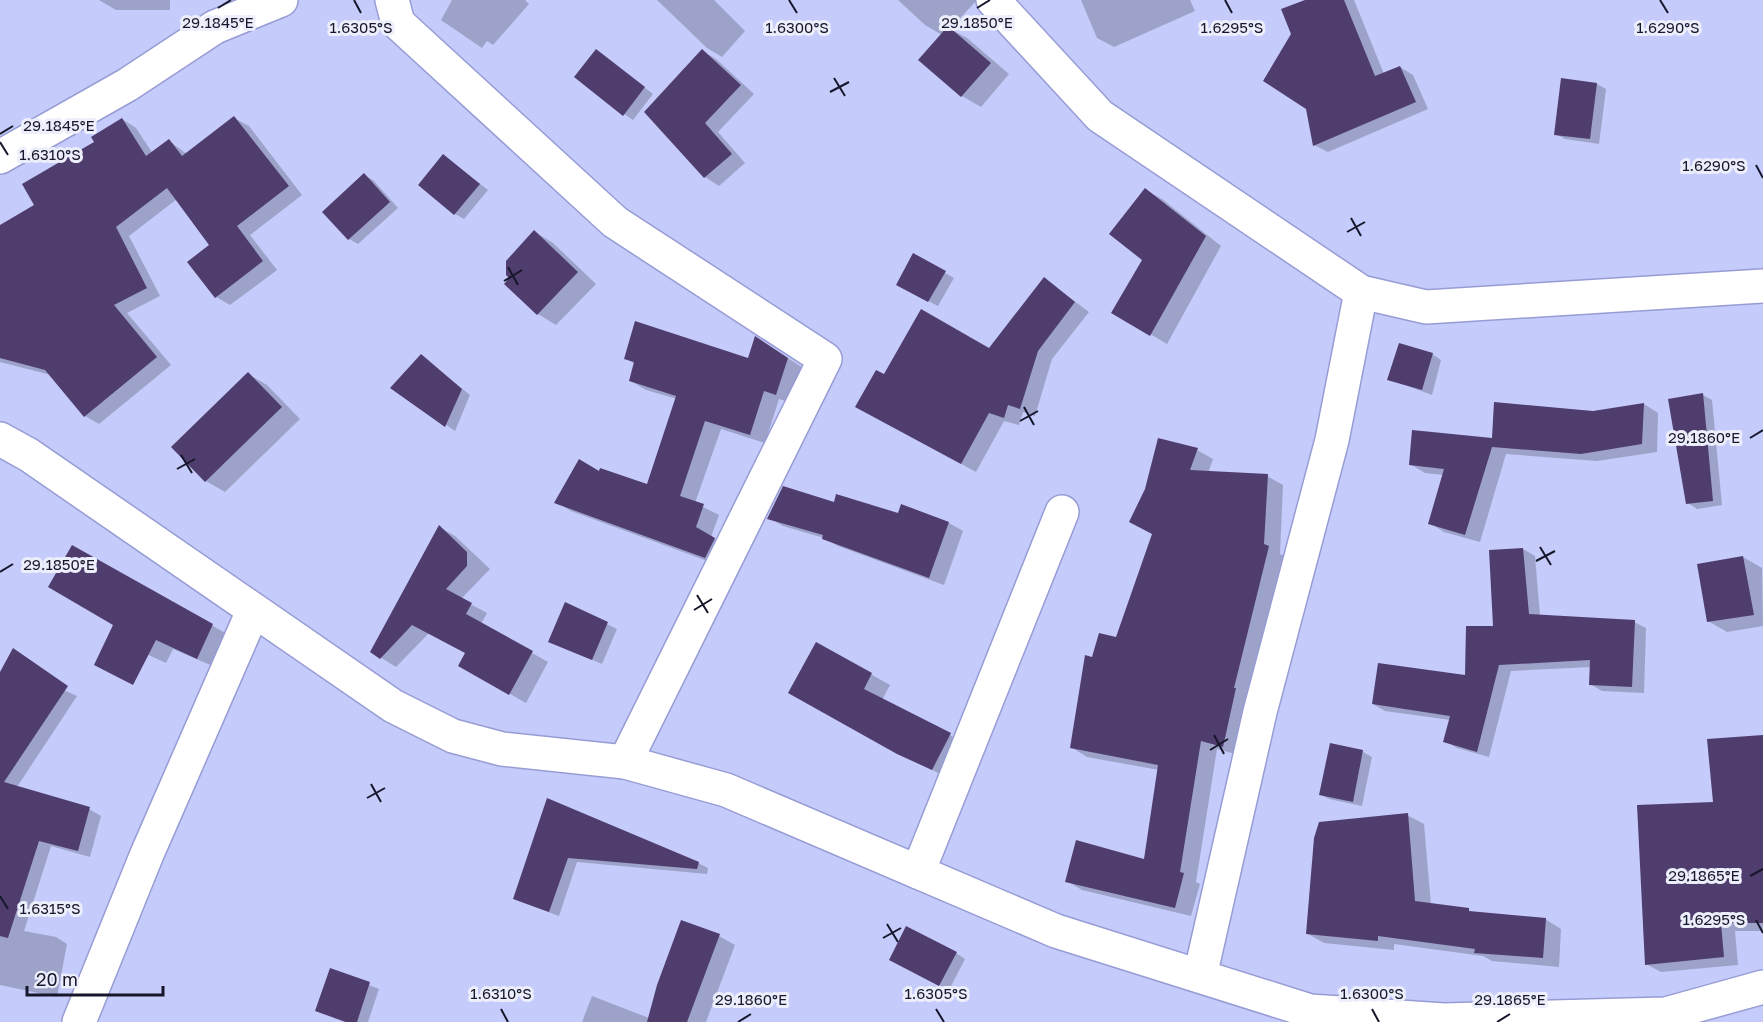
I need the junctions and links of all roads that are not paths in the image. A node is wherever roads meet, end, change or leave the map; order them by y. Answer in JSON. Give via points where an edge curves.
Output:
{"nodes":[{"id":1,"x":281,"y":0,"type":"edge"},
{"id":2,"x":392,"y":0,"type":"edge"},
{"id":3,"x":993,"y":0,"type":"edge"},
{"id":4,"x":0,"y":157,"type":"edge"},
{"id":5,"x":1763,"y":286,"type":"edge"},
{"id":6,"x":1361,"y":292,"type":"junction"},
{"id":7,"x":0,"y":439,"type":"edge"},
{"id":8,"x":1062,"y":512,"type":"dead end"},
{"id":9,"x":253,"y":611,"type":"junction"},
{"id":10,"x":625,"y":762,"type":"junction"},
{"id":11,"x":918,"y":872,"type":"junction"},
{"id":12,"x":1200,"y":976,"type":"junction"},
{"id":13,"x":1763,"y":987,"type":"edge"},
{"id":14,"x":1525,"y":1020,"type":"edge"},
{"id":15,"x":79,"y":1022,"type":"edge"}],
"edges":[{"from":1,"to":4,"type":"street","via":[[215,27],[127,85]]},
{"from":2,"to":10,"type":"street","via":[[398,23],[615,222],[825,359]]},
{"from":3,"to":6,"type":"street","via":[[1100,116]]},
{"from":5,"to":6,"type":"street","via":[[1426,307]]},
{"from":6,"to":12,"type":"street","via":[[1332,440],[1260,712]]},
{"from":7,"to":9,"type":"street","via":[[29,455]]},
{"from":8,"to":11,"type":"street"},
{"from":9,"to":10,"type":"street","via":[[393,706],[453,736],[502,749]]},
{"from":9,"to":15,"type":"street"},
{"from":10,"to":11,"type":"street","via":[[726,790]]},
{"from":11,"to":12,"type":"street","via":[[1056,931]]},
{"from":12,"to":14,"type":"street","via":[[1310,1011],[1444,1020]]},
{"from":13,"to":14,"type":"street","via":[[1666,1014]]}]}
